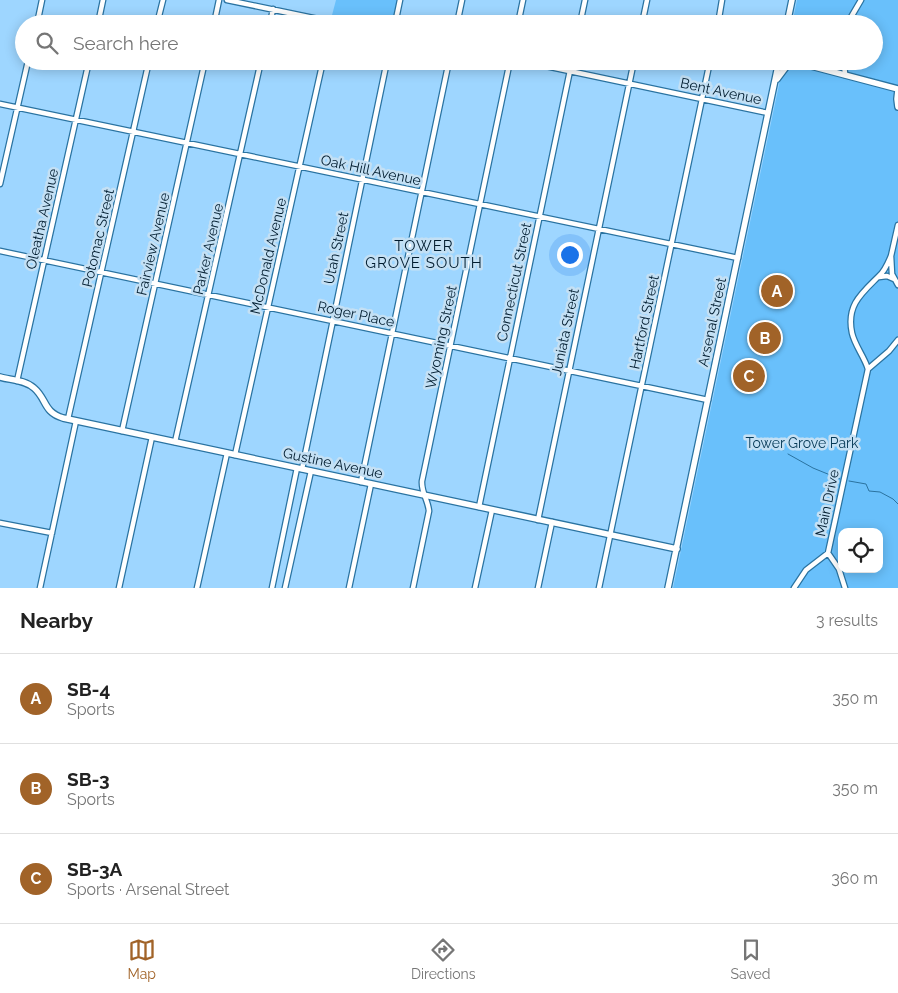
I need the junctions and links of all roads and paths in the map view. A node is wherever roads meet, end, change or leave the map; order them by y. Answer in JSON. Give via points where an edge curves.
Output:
{"nodes":[{"id":1,"x":42,"y":0,"type":"edge"},
{"id":2,"x":103,"y":0,"type":"edge"},
{"id":3,"x":163,"y":0,"type":"edge"},
{"id":4,"x":219,"y":0,"type":"edge"},
{"id":5,"x":228,"y":0,"type":"edge"},
{"id":6,"x":400,"y":0,"type":"edge"},
{"id":7,"x":462,"y":0,"type":"edge"},
{"id":8,"x":524,"y":0,"type":"edge"},
{"id":9,"x":585,"y":0,"type":"edge"},
{"id":10,"x":647,"y":0,"type":"edge"},
{"id":11,"x":722,"y":0,"type":"edge"},
{"id":12,"x":792,"y":0,"type":"edge"},
{"id":13,"x":861,"y":0,"type":"edge"},
{"id":14,"x":273,"y":9,"type":"junction"},
{"id":15,"x":39,"y":15,"type":"edge"},
{"id":16,"x":100,"y":15,"type":"edge"},
{"id":17,"x":159,"y":15,"type":"edge"},
{"id":18,"x":216,"y":15,"type":"edge"},
{"id":19,"x":272,"y":15,"type":"edge"},
{"id":20,"x":298,"y":15,"type":"edge"},
{"id":21,"x":397,"y":15,"type":"edge"},
{"id":22,"x":459,"y":15,"type":"edge"},
{"id":23,"x":520,"y":15,"type":"edge"},
{"id":24,"x":582,"y":15,"type":"edge"},
{"id":25,"x":644,"y":15,"type":"edge"},
{"id":26,"x":720,"y":15,"type":"edge"},
{"id":27,"x":789,"y":15,"type":"edge"},
{"id":28,"x":852,"y":15,"type":"edge"},
{"id":29,"x":26,"y":70,"type":"edge"},
{"id":30,"x":87,"y":70,"type":"edge"},
{"id":31,"x":147,"y":70,"type":"edge"},
{"id":32,"x":203,"y":70,"type":"edge"},
{"id":33,"x":259,"y":70,"type":"edge"},
{"id":34,"x":321,"y":70,"type":"edge"},
{"id":35,"x":385,"y":70,"type":"edge"},
{"id":36,"x":447,"y":70,"type":"edge"},
{"id":37,"x":508,"y":70,"type":"edge"},
{"id":38,"x":565,"y":70,"type":"edge"},
{"id":39,"x":632,"y":70,"type":"edge"},
{"id":40,"x":708,"y":70,"type":"edge"},
{"id":41,"x":777,"y":70,"type":"edge"},
{"id":42,"x":784,"y":70,"type":"edge"},
{"id":43,"x":827,"y":70,"type":"edge"},
{"id":44,"x":844,"y":70,"type":"edge"},
{"id":45,"x":570,"y":71,"type":"junction"},
{"id":46,"x":844,"y":75,"type":"junction"},
{"id":47,"x":629,"y":84,"type":"junction"},
{"id":48,"x":774,"y":84,"type":"junction"},
{"id":49,"x":898,"y":90,"type":"edge"},
{"id":50,"x":702,"y":99,"type":"junction"},
{"id":51,"x":0,"y":104,"type":"edge"},
{"id":52,"x":898,"y":106,"type":"edge"},
{"id":53,"x":18,"y":108,"type":"junction"},
{"id":54,"x":768,"y":113,"type":"junction"},
{"id":55,"x":76,"y":119,"type":"junction"},
{"id":56,"x":133,"y":132,"type":"junction"},
{"id":57,"x":186,"y":143,"type":"junction"},
{"id":58,"x":240,"y":154,"type":"junction"},
{"id":59,"x":300,"y":166,"type":"junction"},
{"id":60,"x":362,"y":179,"type":"junction"},
{"id":61,"x":0,"y":184,"type":"edge"},
{"id":62,"x":421,"y":192,"type":"junction"},
{"id":63,"x":480,"y":204,"type":"junction"},
{"id":64,"x":539,"y":216,"type":"junction"},
{"id":65,"x":898,"y":225,"type":"edge"},
{"id":66,"x":598,"y":229,"type":"junction"},
{"id":67,"x":896,"y":244,"type":"edge"},
{"id":68,"x":671,"y":245,"type":"junction"},
{"id":69,"x":0,"y":251,"type":"edge"},
{"id":70,"x":892,"y":256,"type":"junction"},
{"id":71,"x":738,"y":258,"type":"junction"},
{"id":72,"x":44,"y":260,"type":"junction"},
{"id":73,"x":102,"y":272,"type":"junction"},
{"id":74,"x":878,"y":276,"type":"junction"},
{"id":75,"x":894,"y":279,"type":"junction"},
{"id":76,"x":155,"y":283,"type":"junction"},
{"id":77,"x":898,"y":285,"type":"edge"},
{"id":78,"x":210,"y":294,"type":"junction"},
{"id":79,"x":268,"y":307,"type":"junction"},
{"id":80,"x":333,"y":320,"type":"junction"},
{"id":81,"x":393,"y":333,"type":"junction"},
{"id":82,"x":898,"y":340,"type":"edge"},
{"id":83,"x":451,"y":345,"type":"junction"},
{"id":84,"x":510,"y":358,"type":"junction"},
{"id":85,"x":868,"y":369,"type":"junction"},
{"id":86,"x":569,"y":370,"type":"junction"},
{"id":87,"x":0,"y":377,"type":"edge"},
{"id":88,"x":17,"y":381,"type":"junction"},
{"id":89,"x":642,"y":386,"type":"junction"},
{"id":90,"x":708,"y":400,"type":"junction"},
{"id":91,"x":68,"y":419,"type":"junction"},
{"id":92,"x":76,"y":421,"type":"junction"},
{"id":93,"x":122,"y":431,"type":"junction"},
{"id":94,"x":152,"y":437,"type":"junction"},
{"id":95,"x":175,"y":442,"type":"junction"},
{"id":96,"x":227,"y":453,"type":"junction"},
{"id":97,"x":235,"y":455,"type":"junction"},
{"id":98,"x":299,"y":469,"type":"junction"},
{"id":99,"x":311,"y":471,"type":"junction"},
{"id":100,"x":361,"y":482,"type":"junction"},
{"id":101,"x":372,"y":484,"type":"junction"},
{"id":102,"x":426,"y":496,"type":"junction"},
{"id":103,"x":479,"y":507,"type":"junction"},
{"id":104,"x":492,"y":510,"type":"junction"},
{"id":105,"x":538,"y":520,"type":"junction"},
{"id":106,"x":552,"y":522,"type":"junction"},
{"id":107,"x":0,"y":523,"type":"edge"},
{"id":108,"x":52,"y":534,"type":"junction"},
{"id":109,"x":610,"y":535,"type":"junction"},
{"id":110,"x":677,"y":549,"type":"junction"},
{"id":111,"x":828,"y":553,"type":"junction"},
{"id":112,"x":40,"y":588,"type":"edge"},
{"id":113,"x":119,"y":588,"type":"edge"},
{"id":114,"x":197,"y":588,"type":"edge"},
{"id":115,"x":272,"y":588,"type":"edge"},
{"id":116,"x":285,"y":588,"type":"edge"},
{"id":117,"x":349,"y":588,"type":"edge"},
{"id":118,"x":412,"y":588,"type":"edge"},
{"id":119,"x":475,"y":588,"type":"edge"},
{"id":120,"x":538,"y":588,"type":"edge"},
{"id":121,"x":599,"y":588,"type":"edge"},
{"id":122,"x":668,"y":588,"type":"edge"},
{"id":123,"x":794,"y":588,"type":"edge"},
{"id":124,"x":845,"y":588,"type":"edge"}],
"edges":[{"from":1,"to":15,"type":"street"},
{"from":2,"to":16,"type":"street"},
{"from":3,"to":17,"type":"street"},
{"from":4,"to":18,"type":"street"},
{"from":5,"to":14,"type":"street"},
{"from":6,"to":21,"type":"street"},
{"from":7,"to":22,"type":"street"},
{"from":8,"to":23,"type":"street"},
{"from":9,"to":24,"type":"street"},
{"from":10,"to":25,"type":"street"},
{"from":11,"to":26,"type":"street"},
{"from":12,"to":27,"type":"street"},
{"from":13,"to":28,"type":"street"},
{"from":14,"to":19,"type":"street"},
{"from":14,"to":20,"type":"street"},
{"from":29,"to":53,"type":"street"},
{"from":30,"to":55,"type":"street","name":"Oleatha Avenue"},
{"from":31,"to":56,"type":"street","name":"Potomac Street"},
{"from":32,"to":57,"type":"street","name":"Fairview Avenue"},
{"from":33,"to":58,"type":"street","name":"Parker Avenue"},
{"from":34,"to":59,"type":"street","name":"McDonald Avenue"},
{"from":35,"to":60,"type":"street","name":"Utah Street"},
{"from":36,"to":62,"type":"street"},
{"from":37,"to":63,"type":"street","name":"Wyoming Street"},
{"from":38,"to":45,"type":"street","name":"Bent Avenue"},
{"from":39,"to":47,"type":"street","name":"Juniata Street"},
{"from":40,"to":50,"type":"street","name":"Hartford Street"},
{"from":41,"to":48,"type":"street","name":"Arsenal Street"},
{"from":42,"to":48,"type":"street"},
{"from":43,"to":46,"type":"street"},
{"from":44,"to":46,"type":"street"},
{"from":45,"to":47,"type":"street","name":"Bent Avenue"},
{"from":45,"to":64,"type":"street","name":"Connecticut Street"},
{"from":46,"to":49,"type":"street"},
{"from":47,"to":50,"type":"street","name":"Bent Avenue"},
{"from":47,"to":66,"type":"street","name":"Juniata Street"},
{"from":48,"to":54,"type":"street","name":"Arsenal Street"},
{"from":49,"to":52,"type":"street"},
{"from":50,"to":54,"type":"street","name":"Bent Avenue"},
{"from":50,"to":68,"type":"street","name":"Hartford Street"},
{"from":51,"to":53,"type":"street","name":"Oak Hill Avenue"},
{"from":53,"to":55,"type":"street","name":"Oak Hill Avenue"},
{"from":53,"to":61,"type":"street"},
{"from":54,"to":71,"type":"street","name":"Arsenal Street"},
{"from":55,"to":56,"type":"street","name":"Oak Hill Avenue"},
{"from":55,"to":72,"type":"street","name":"Oleatha Avenue"},
{"from":56,"to":57,"type":"street","name":"Oak Hill Avenue"},
{"from":56,"to":73,"type":"street","name":"Potomac Street"},
{"from":57,"to":58,"type":"street","name":"Oak Hill Avenue"},
{"from":57,"to":76,"type":"street","name":"Fairview Avenue"},
{"from":58,"to":59,"type":"street","name":"Oak Hill Avenue"},
{"from":58,"to":78,"type":"street","name":"Parker Avenue"},
{"from":59,"to":60,"type":"street","name":"Oak Hill Avenue"},
{"from":59,"to":79,"type":"street","name":"McDonald Avenue"},
{"from":60,"to":62,"type":"street","name":"Oak Hill Avenue"},
{"from":60,"to":80,"type":"street","name":"Utah Street"},
{"from":62,"to":63,"type":"street","name":"Oak Hill Avenue"},
{"from":62,"to":81,"type":"street"},
{"from":63,"to":64,"type":"street","name":"Oak Hill Avenue"},
{"from":63,"to":83,"type":"street","name":"Wyoming Street"},
{"from":64,"to":66,"type":"street","name":"Oak Hill Avenue"},
{"from":64,"to":84,"type":"street","name":"Connecticut Street"},
{"from":65,"to":67,"type":"street"},
{"from":66,"to":68,"type":"street","name":"Oak Hill Avenue"},
{"from":66,"to":86,"type":"street","name":"Juniata Street"},
{"from":67,"to":70,"type":"street"},
{"from":68,"to":71,"type":"street","name":"Oak Hill Avenue"},
{"from":68,"to":89,"type":"street","name":"Hartford Street"},
{"from":69,"to":72,"type":"street","name":"Roger Place"},
{"from":70,"to":74,"type":"street"},
{"from":70,"to":75,"type":"street"},
{"from":71,"to":90,"type":"street","name":"Arsenal Street"},
{"from":72,"to":73,"type":"street","name":"Roger Place"},
{"from":72,"to":88,"type":"street","name":"Oleatha Avenue"},
{"from":73,"to":76,"type":"street","name":"Roger Place"},
{"from":73,"to":91,"type":"street","name":"Potomac Street"},
{"from":74,"to":75,"type":"street"},
{"from":74,"to":85,"type":"street","via":[[860,295],[851,315],[854,342]]},
{"from":75,"to":77,"type":"street"},
{"from":76,"to":78,"type":"street","name":"Roger Place"},
{"from":76,"to":93,"type":"street","name":"Fairview Avenue"},
{"from":78,"to":79,"type":"street","name":"Roger Place"},
{"from":78,"to":95,"type":"street","name":"Parker Avenue"},
{"from":79,"to":80,"type":"street","name":"Roger Place"},
{"from":79,"to":97,"type":"street","name":"McDonald Avenue"},
{"from":80,"to":81,"type":"street","name":"Roger Place"},
{"from":80,"to":98,"type":"street","name":"Utah Street"},
{"from":81,"to":83,"type":"street","name":"Roger Place"},
{"from":81,"to":100,"type":"street"},
{"from":82,"to":85,"type":"street"},
{"from":83,"to":84,"type":"street","name":"Roger Place"},
{"from":83,"to":102,"type":"street","name":"Wyoming Street","via":[[422,481]]},
{"from":84,"to":86,"type":"street","name":"Roger Place"},
{"from":84,"to":103,"type":"street","name":"Connecticut Street"},
{"from":85,"to":111,"type":"street","name":"Main Drive"},
{"from":86,"to":89,"type":"street","name":"Roger Place"},
{"from":86,"to":105,"type":"street","name":"Juniata Street"},
{"from":87,"to":88,"type":"street","name":"Gustine Avenue"},
{"from":88,"to":91,"type":"street","name":"Gustine Avenue","via":[[35,389],[50,413]]},
{"from":89,"to":90,"type":"street","name":"Roger Place"},
{"from":89,"to":109,"type":"street","name":"Hartford Street"},
{"from":90,"to":110,"type":"street","name":"Arsenal Street"},
{"from":91,"to":92,"type":"street","name":"Gustine Avenue"},
{"from":92,"to":93,"type":"street","name":"Gustine Avenue"},
{"from":92,"to":108,"type":"street"},
{"from":93,"to":94,"type":"street","name":"Gustine Avenue"},
{"from":94,"to":95,"type":"street","name":"Gustine Avenue"},
{"from":94,"to":113,"type":"street"},
{"from":95,"to":96,"type":"street","name":"Gustine Avenue"},
{"from":96,"to":97,"type":"street","name":"Gustine Avenue"},
{"from":96,"to":114,"type":"street"},
{"from":97,"to":98,"type":"street","name":"Gustine Avenue"},
{"from":98,"to":99,"type":"street","name":"Gustine Avenue"},
{"from":98,"to":115,"type":"street","name":"Utah Street"},
{"from":99,"to":100,"type":"street","name":"Gustine Avenue"},
{"from":99,"to":116,"type":"street"},
{"from":100,"to":101,"type":"street","name":"Gustine Avenue"},
{"from":101,"to":102,"type":"street","name":"Gustine Avenue"},
{"from":101,"to":117,"type":"street"},
{"from":102,"to":103,"type":"street","name":"Gustine Avenue"},
{"from":102,"to":118,"type":"street","name":"Wyoming Street","via":[[428,511]]},
{"from":103,"to":104,"type":"street","name":"Gustine Avenue"},
{"from":104,"to":105,"type":"street","name":"Gustine Avenue"},
{"from":104,"to":119,"type":"street"},
{"from":105,"to":106,"type":"street","name":"Gustine Avenue"},
{"from":106,"to":109,"type":"street","name":"Gustine Avenue"},
{"from":106,"to":120,"type":"street"},
{"from":107,"to":108,"type":"street"},
{"from":108,"to":112,"type":"street"},
{"from":109,"to":110,"type":"street","name":"Gustine Avenue"},
{"from":109,"to":121,"type":"street","name":"Hartford Street"},
{"from":110,"to":122,"type":"street","name":"Arsenal Street"},
{"from":111,"to":123,"type":"street","name":"Main Drive","via":[[806,570]]},
{"from":111,"to":124,"type":"street","name":"Main Drive","via":[[839,569]]}]}
